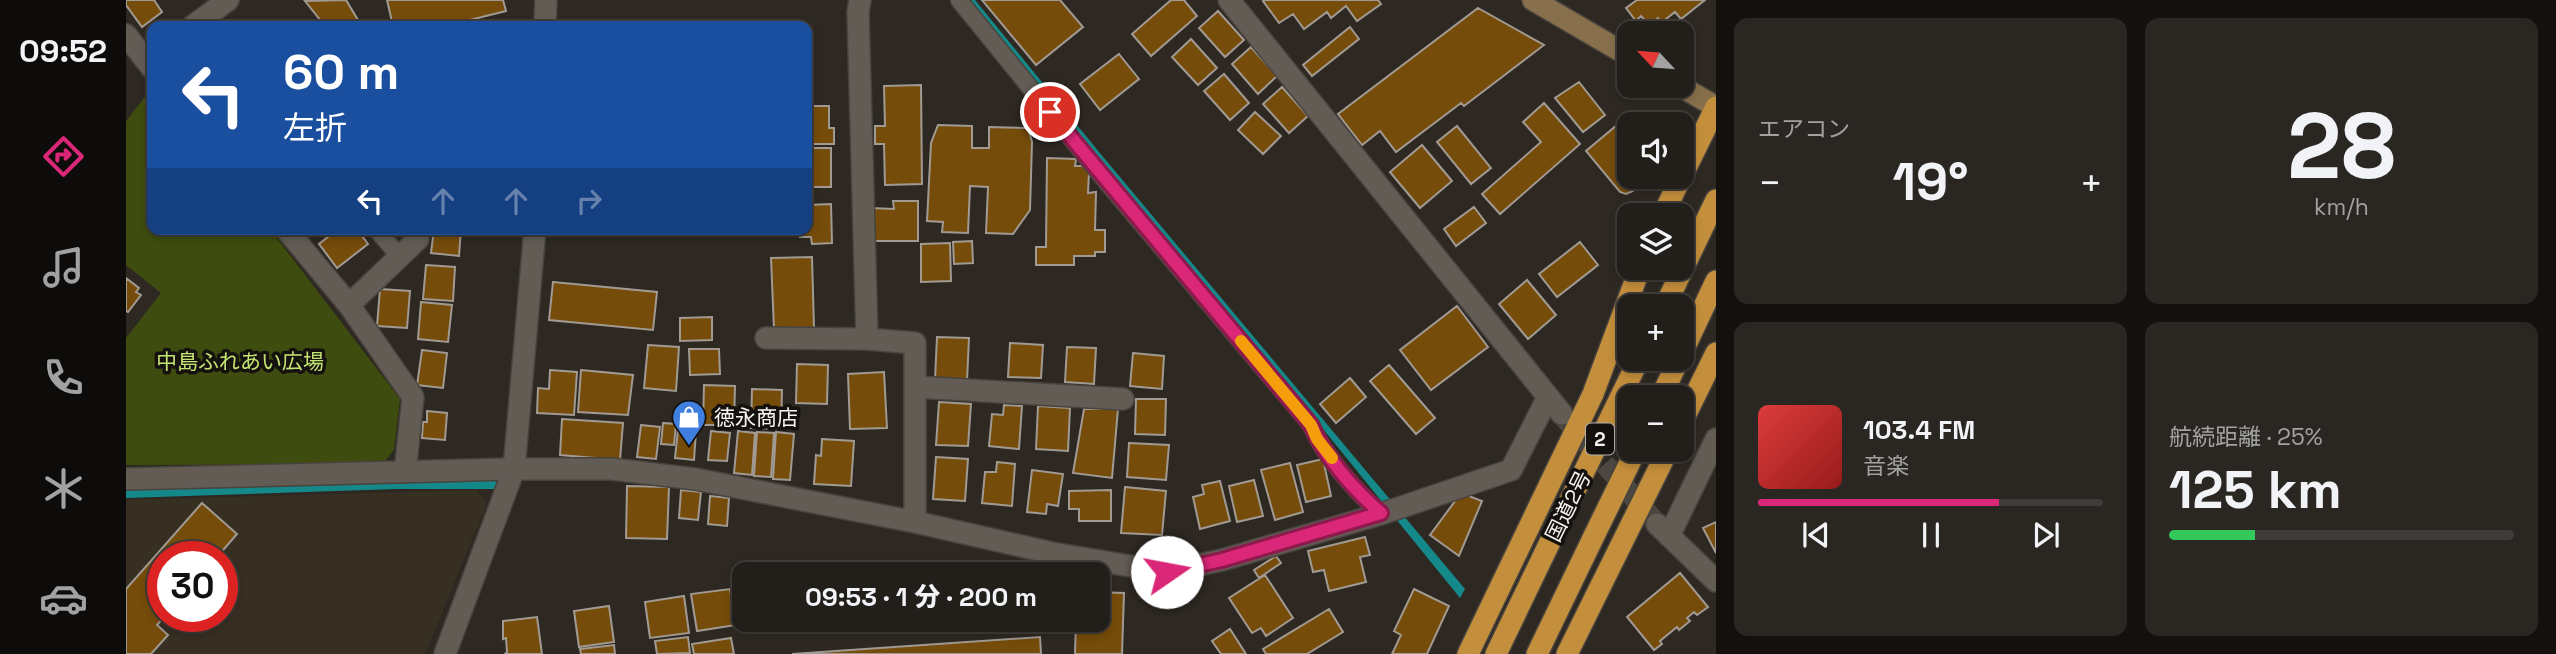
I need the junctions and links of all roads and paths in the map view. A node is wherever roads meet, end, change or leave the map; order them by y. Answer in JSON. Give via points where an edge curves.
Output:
{"nodes":[{"id":1,"x":228,"y":0,"type":"edge"},
{"id":2,"x":546,"y":0,"type":"edge"},
{"id":3,"x":860,"y":0,"type":"edge"},
{"id":4,"x":959,"y":0,"type":"edge"},
{"id":5,"x":1229,"y":0,"type":"edge"},
{"id":6,"x":1533,"y":0,"type":"edge"},
{"id":7,"x":204,"y":21,"type":"edge"},
{"id":8,"x":545,"y":21,"type":"edge"},
{"id":9,"x":128,"y":42,"type":"edge"},
{"id":10,"x":1617,"y":49,"type":"edge"},
{"id":11,"x":147,"y":59,"type":"edge"},
{"id":12,"x":1694,"y":94,"type":"edge"},
{"id":13,"x":1716,"y":107,"type":"edge"},
{"id":14,"x":1694,"y":152,"type":"edge"},
{"id":15,"x":1716,"y":200,"type":"edge"},
{"id":16,"x":291,"y":235,"type":"edge"},
{"id":17,"x":381,"y":235,"type":"edge"},
{"id":18,"x":534,"y":235,"type":"edge"},
{"id":19,"x":418,"y":239,"type":"dead end"},
{"id":20,"x":400,"y":257,"type":"junction"},
{"id":21,"x":1636,"y":280,"type":"edge"},
{"id":22,"x":1716,"y":281,"type":"edge"},
{"id":23,"x":1671,"y":294,"type":"edge"},
{"id":24,"x":349,"y":305,"type":"junction"},
{"id":25,"x":1694,"y":328,"type":"edge"},
{"id":26,"x":766,"y":338,"type":"dead end"},
{"id":27,"x":867,"y":339,"type":"junction"},
{"id":28,"x":1716,"y":352,"type":"edge"},
{"id":29,"x":1633,"y":371,"type":"edge"},
{"id":30,"x":916,"y":387,"type":"junction"},
{"id":31,"x":1548,"y":397,"type":"junction"},
{"id":32,"x":1694,"y":397,"type":"edge"},
{"id":33,"x":1123,"y":399,"type":"dead end"},
{"id":34,"x":1562,"y":414,"type":"tunnel mouth"},
{"id":35,"x":1716,"y":439,"type":"edge"},
{"id":36,"x":1630,"y":462,"type":"edge"},
{"id":37,"x":1662,"y":462,"type":"edge"},
{"id":38,"x":513,"y":469,"type":"junction"},
{"id":39,"x":405,"y":472,"type":"junction"},
{"id":40,"x":126,"y":479,"type":"edge"},
{"id":41,"x":1390,"y":511,"type":"junction"},
{"id":42,"x":915,"y":522,"type":"junction"},
{"id":43,"x":1716,"y":581,"type":"edge"},
{"id":44,"x":445,"y":654,"type":"edge"},
{"id":45,"x":1468,"y":654,"type":"edge"},
{"id":46,"x":1496,"y":654,"type":"edge"},
{"id":47,"x":1537,"y":654,"type":"edge"},
{"id":48,"x":1567,"y":654,"type":"edge"}],
"edges":[{"from":1,"to":7,"type":"street"},
{"from":2,"to":8,"type":"street"},
{"from":3,"to":27,"type":"street"},
{"from":4,"to":41,"type":"lane","via":[[1311,425],[1364,499]]},
{"from":5,"to":31,"type":"street"},
{"from":6,"to":10,"type":"main road"},
{"from":9,"to":11,"type":"street"},
{"from":12,"to":13,"type":"main road"},
{"from":13,"to":14,"type":"highway"},
{"from":15,"to":23,"type":"highway"},
{"from":16,"to":24,"type":"street"},
{"from":17,"to":20,"type":"lane"},
{"from":18,"to":38,"type":"street"},
{"from":19,"to":20,"type":"street"},
{"from":20,"to":24,"type":"street"},
{"from":21,"to":45,"type":"highway","via":[[1593,394]]},
{"from":22,"to":25,"type":"highway"},
{"from":24,"to":39,"type":"street","via":[[413,397]]},
{"from":26,"to":27,"type":"street"},
{"from":27,"to":30,"type":"street","via":[[915,344]]},
{"from":28,"to":32,"type":"highway"},
{"from":29,"to":46,"type":"highway","name":"国道2号","number":"2","bridge":true},
{"from":30,"to":33,"type":"street"},
{"from":30,"to":42,"type":"street"},
{"from":31,"to":34,"type":"street"},
{"from":31,"to":41,"type":"street","via":[[1511,470]]},
{"from":35,"to":43,"type":"street","via":[[1663,530]]},
{"from":36,"to":47,"type":"highway","name":"国道2号","number":"2","bridge":true},
{"from":37,"to":48,"type":"highway"},
{"from":38,"to":39,"type":"street"},
{"from":38,"to":42,"type":"street","via":[[612,469],[695,479]]},
{"from":38,"to":44,"type":"street"},
{"from":39,"to":40,"type":"street"},
{"from":41,"to":42,"type":"street","via":[[1167,572],[1052,553]]}]}
